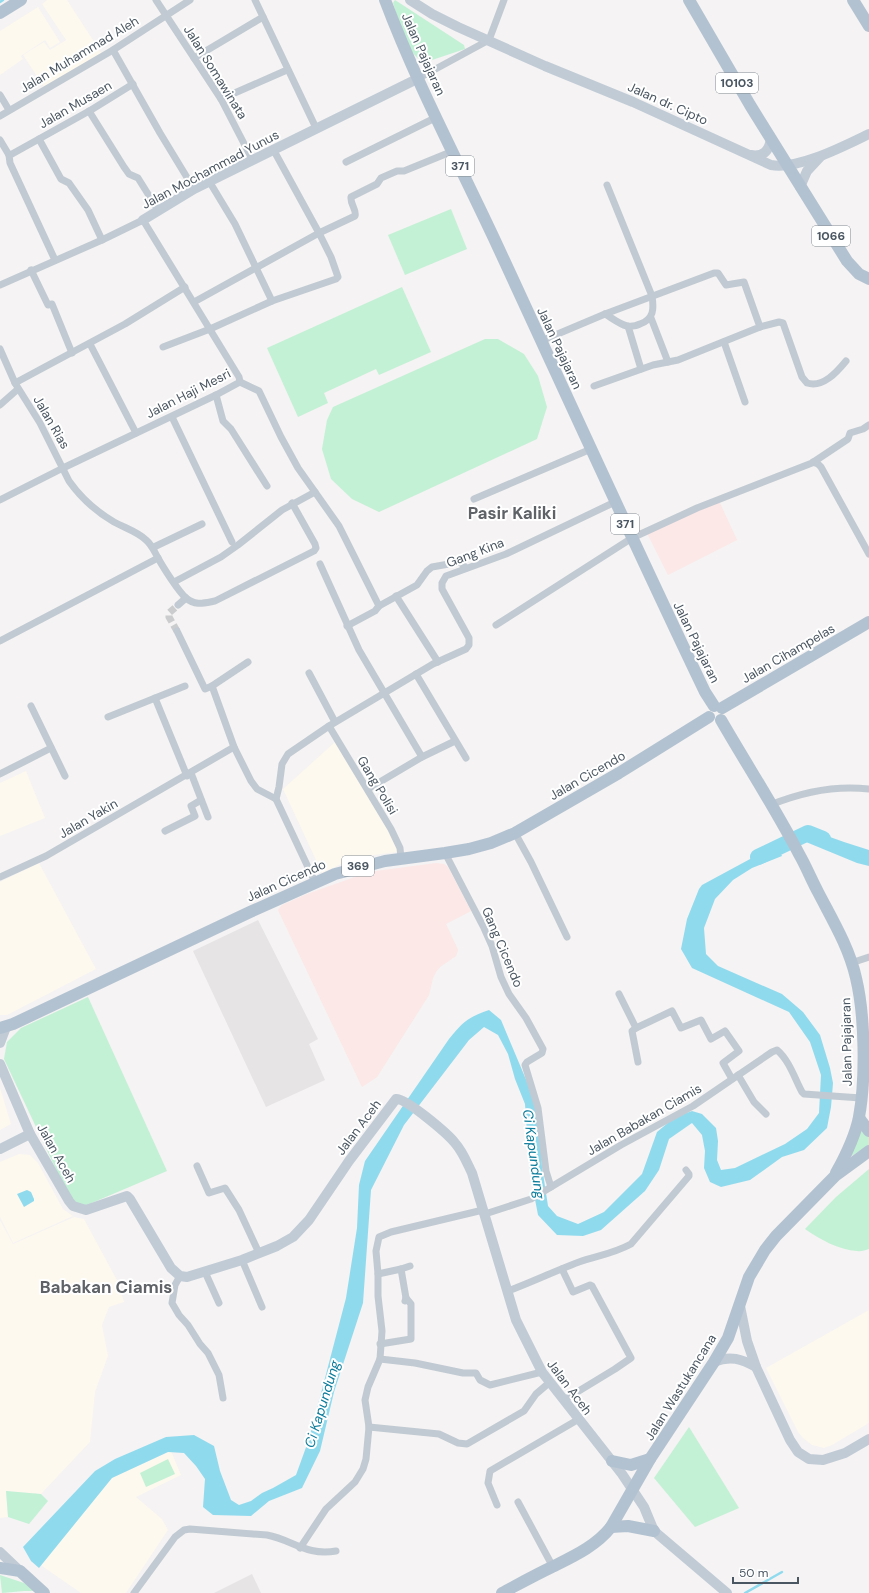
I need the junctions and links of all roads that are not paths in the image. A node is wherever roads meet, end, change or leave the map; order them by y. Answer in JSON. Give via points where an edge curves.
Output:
{"nodes":[{"id":1,"x":21,"y":0,"type":"edge"},
{"id":2,"x":156,"y":0,"type":"edge"},
{"id":3,"x":190,"y":0,"type":"edge"},
{"id":4,"x":255,"y":0,"type":"edge"},
{"id":5,"x":385,"y":0,"type":"edge"},
{"id":6,"x":410,"y":0,"type":"edge"},
{"id":7,"x":504,"y":0,"type":"edge"},
{"id":8,"x":688,"y":0,"type":"edge"},
{"id":9,"x":853,"y":0,"type":"edge"},
{"id":10,"x":0,"y":13,"type":"edge"},
{"id":11,"x":166,"y":16,"type":"junction"},
{"id":12,"x":263,"y":17,"type":"junction"},
{"id":13,"x":869,"y":26,"type":"edge"},
{"id":14,"x":489,"y":40,"type":"junction"},
{"id":15,"x":113,"y":50,"type":"junction"},
{"id":16,"x":194,"y":58,"type":"junction"},
{"id":17,"x":287,"y":70,"type":"junction"},
{"id":18,"x":418,"y":78,"type":"junction"},
{"id":19,"x":133,"y":84,"type":"junction"},
{"id":20,"x":0,"y":95,"type":"edge"},
{"id":21,"x":221,"y":99,"type":"junction"},
{"id":22,"x":9,"y":110,"type":"junction"},
{"id":23,"x":89,"y":111,"type":"junction"},
{"id":24,"x":0,"y":116,"type":"edge"},
{"id":25,"x":437,"y":116,"type":"junction"},
{"id":26,"x":316,"y":128,"type":"junction"},
{"id":27,"x":869,"y":134,"type":"edge"},
{"id":28,"x":39,"y":139,"type":"junction"},
{"id":29,"x":771,"y":139,"type":"junction"},
{"id":30,"x":0,"y":140,"type":"edge"},
{"id":31,"x":274,"y":149,"type":"junction"},
{"id":32,"x":453,"y":151,"type":"junction"},
{"id":33,"x":9,"y":155,"type":"junction"},
{"id":34,"x":749,"y":155,"type":"junction"},
{"id":35,"x":820,"y":157,"type":"junction"},
{"id":36,"x":252,"y":159,"type":"junction"},
{"id":37,"x":346,"y":162,"type":"dead end"},
{"id":38,"x":786,"y":165,"type":"junction"},
{"id":39,"x":209,"y":181,"type":"junction"},
{"id":40,"x":607,"y":185,"type":"dead end"},
{"id":41,"x":800,"y":187,"type":"junction"},
{"id":42,"x":194,"y":189,"type":"junction"},
{"id":43,"x":158,"y":210,"type":"junction"},
{"id":44,"x":143,"y":220,"type":"junction"},
{"id":45,"x":319,"y":233,"type":"junction"},
{"id":46,"x":102,"y":240,"type":"junction"},
{"id":47,"x":55,"y":260,"type":"junction"},
{"id":48,"x":256,"y":267,"type":"junction"},
{"id":49,"x":32,"y":270,"type":"junction"},
{"id":50,"x":869,"y":279,"type":"edge"},
{"id":51,"x":0,"y":284,"type":"edge"},
{"id":52,"x":185,"y":287,"type":"junction"},
{"id":53,"x":652,"y":296,"type":"junction"},
{"id":54,"x":272,"y":301,"type":"junction"},
{"id":55,"x":194,"y":302,"type":"junction"},
{"id":56,"x":605,"y":314,"type":"junction"},
{"id":57,"x":651,"y":318,"type":"junction"},
{"id":58,"x":628,"y":326,"type":"junction"},
{"id":59,"x":760,"y":327,"type":"junction"},
{"id":60,"x":210,"y":329,"type":"junction"},
{"id":61,"x":541,"y":341,"type":"junction"},
{"id":62,"x":724,"y":342,"type":"junction"},
{"id":63,"x":90,"y":344,"type":"junction"},
{"id":64,"x":163,"y":347,"type":"dead end"},
{"id":65,"x":0,"y":348,"type":"edge"},
{"id":66,"x":72,"y":353,"type":"junction"},
{"id":67,"x":846,"y":361,"type":"dead end"},
{"id":68,"x":668,"y":362,"type":"junction"},
{"id":69,"x":641,"y":369,"type":"junction"},
{"id":70,"x":240,"y":382,"type":"junction"},
{"id":71,"x":17,"y":386,"type":"junction"},
{"id":72,"x":594,"y":386,"type":"dead end"},
{"id":73,"x":216,"y":395,"type":"junction"},
{"id":74,"x":745,"y":402,"type":"dead end"},
{"id":75,"x":0,"y":404,"type":"edge"},
{"id":76,"x":172,"y":417,"type":"junction"},
{"id":77,"x":869,"y":425,"type":"edge"},
{"id":78,"x":136,"y":433,"type":"junction"},
{"id":79,"x":591,"y":449,"type":"junction"},
{"id":80,"x":813,"y":462,"type":"junction"},
{"id":81,"x":63,"y":468,"type":"junction"},
{"id":82,"x":267,"y":486,"type":"dead end"},
{"id":83,"x":315,"y":492,"type":"junction"},
{"id":84,"x":474,"y":499,"type":"dead end"},
{"id":85,"x":0,"y":500,"type":"edge"},
{"id":86,"x":615,"y":502,"type":"junction"},
{"id":87,"x":292,"y":503,"type":"junction"},
{"id":88,"x":202,"y":524,"type":"dead end"},
{"id":89,"x":632,"y":538,"type":"junction"},
{"id":90,"x":232,"y":542,"type":"dead end"},
{"id":91,"x":154,"y":547,"type":"junction"},
{"id":92,"x":869,"y":554,"type":"edge"},
{"id":93,"x":158,"y":558,"type":"junction"},
{"id":94,"x":320,"y":564,"type":"dead end"},
{"id":95,"x":466,"y":568,"type":"junction"},
{"id":96,"x":174,"y":582,"type":"junction"},
{"id":97,"x":396,"y":596,"type":"junction"},
{"id":98,"x":186,"y":598,"type":"junction"},
{"id":99,"x":178,"y":606,"type":"tunnel mouth"},
{"id":100,"x":379,"y":606,"type":"junction"},
{"id":101,"x":869,"y":622,"type":"edge"},
{"id":102,"x":496,"y":625,"type":"dead end"},
{"id":103,"x":347,"y":626,"type":"junction"},
{"id":104,"x":177,"y":631,"type":"tunnel mouth"},
{"id":105,"x":0,"y":641,"type":"edge"},
{"id":106,"x":248,"y":662,"type":"dead end"},
{"id":107,"x":438,"y":662,"type":"junction"},
{"id":108,"x":309,"y":673,"type":"dead end"},
{"id":109,"x":416,"y":674,"type":"junction"},
{"id":110,"x":185,"y":686,"type":"dead end"},
{"id":111,"x":212,"y":686,"type":"junction"},
{"id":112,"x":384,"y":694,"type":"junction"},
{"id":113,"x":155,"y":698,"type":"junction"},
{"id":114,"x":31,"y":706,"type":"dead end"},
{"id":115,"x":717,"y":713,"type":"junction"},
{"id":116,"x":108,"y":717,"type":"dead end"},
{"id":117,"x":332,"y":724,"type":"junction"},
{"id":118,"x":455,"y":741,"type":"junction"},
{"id":119,"x":234,"y":747,"type":"junction"},
{"id":120,"x":52,"y":748,"type":"junction"},
{"id":121,"x":422,"y":757,"type":"junction"},
{"id":122,"x":466,"y":758,"type":"dead end"},
{"id":123,"x":0,"y":774,"type":"edge"},
{"id":124,"x":189,"y":774,"type":"junction"},
{"id":125,"x":65,"y":776,"type":"dead end"},
{"id":126,"x":368,"y":789,"type":"junction"},
{"id":127,"x":869,"y":789,"type":"edge"},
{"id":128,"x":201,"y":800,"type":"junction"},
{"id":129,"x":276,"y":800,"type":"junction"},
{"id":130,"x":770,"y":805,"type":"junction"},
{"id":131,"x":208,"y":817,"type":"dead end"},
{"id":132,"x":165,"y":830,"type":"dead end"},
{"id":133,"x":515,"y":833,"type":"junction"},
{"id":134,"x":446,"y":853,"type":"junction"},
{"id":135,"x":401,"y":858,"type":"junction"},
{"id":136,"x":0,"y":877,"type":"edge"},
{"id":137,"x":315,"y":882,"type":"junction"},
{"id":138,"x":567,"y":937,"type":"dead end"},
{"id":139,"x":869,"y":957,"type":"edge"},
{"id":140,"x":852,"y":963,"type":"junction"},
{"id":141,"x":619,"y":994,"type":"dead end"},
{"id":142,"x":3,"y":1027,"type":"edge"},
{"id":143,"x":636,"y":1028,"type":"junction"},
{"id":144,"x":0,"y":1043,"type":"edge"},
{"id":145,"x":638,"y":1062,"type":"dead end"},
{"id":146,"x":0,"y":1064,"type":"edge"},
{"id":147,"x":735,"y":1077,"type":"junction"},
{"id":148,"x":860,"y":1098,"type":"junction"},
{"id":149,"x":766,"y":1114,"type":"dead end"},
{"id":150,"x":859,"y":1118,"type":"junction"},
{"id":151,"x":869,"y":1131,"type":"edge"},
{"id":152,"x":30,"y":1134,"type":"junction"},
{"id":153,"x":0,"y":1149,"type":"edge"},
{"id":154,"x":869,"y":1151,"type":"edge"},
{"id":155,"x":197,"y":1166,"type":"dead end"},
{"id":156,"x":686,"y":1170,"type":"dead end"},
{"id":157,"x":835,"y":1176,"type":"junction"},
{"id":158,"x":550,"y":1188,"type":"junction"},
{"id":159,"x":484,"y":1212,"type":"junction"},
{"id":160,"x":259,"y":1253,"type":"junction"},
{"id":161,"x":242,"y":1260,"type":"junction"},
{"id":162,"x":410,"y":1266,"type":"dead end"},
{"id":163,"x":401,"y":1269,"type":"junction"},
{"id":164,"x":562,"y":1269,"type":"junction"},
{"id":165,"x":205,"y":1272,"type":"junction"},
{"id":166,"x":378,"y":1274,"type":"junction"},
{"id":167,"x":180,"y":1276,"type":"junction"},
{"id":168,"x":508,"y":1291,"type":"junction"},
{"id":169,"x":219,"y":1302,"type":"dead end"},
{"id":170,"x":740,"y":1306,"type":"junction"},
{"id":171,"x":262,"y":1307,"type":"dead end"},
{"id":172,"x":380,"y":1344,"type":"junction"},
{"id":173,"x":380,"y":1359,"type":"junction"},
{"id":174,"x":714,"y":1362,"type":"junction"},
{"id":175,"x":756,"y":1367,"type":"junction"},
{"id":176,"x":542,"y":1372,"type":"junction"},
{"id":177,"x":550,"y":1382,"type":"junction"},
{"id":178,"x":223,"y":1398,"type":"dead end"},
{"id":179,"x":564,"y":1400,"type":"junction"},
{"id":180,"x":579,"y":1419,"type":"junction"},
{"id":181,"x":368,"y":1427,"type":"junction"},
{"id":182,"x":869,"y":1439,"type":"edge"},
{"id":183,"x":650,"y":1459,"type":"junction"},
{"id":184,"x":612,"y":1461,"type":"junction"},
{"id":185,"x":632,"y":1489,"type":"junction"},
{"id":186,"x":518,"y":1502,"type":"dead end"},
{"id":187,"x":497,"y":1505,"type":"dead end"},
{"id":188,"x":611,"y":1527,"type":"junction"},
{"id":189,"x":654,"y":1531,"type":"junction"},
{"id":190,"x":300,"y":1548,"type":"junction"},
{"id":191,"x":336,"y":1551,"type":"dead end"},
{"id":192,"x":0,"y":1552,"type":"edge"},
{"id":193,"x":553,"y":1567,"type":"junction"},
{"id":194,"x":0,"y":1568,"type":"edge"},
{"id":195,"x":20,"y":1571,"type":"junction"},
{"id":196,"x":44,"y":1593,"type":"edge"},
{"id":197,"x":134,"y":1593,"type":"edge"},
{"id":198,"x":502,"y":1593,"type":"edge"},
{"id":199,"x":727,"y":1593,"type":"edge"}],
"edges":[{"from":1,"to":10,"type":"main road"},
{"from":2,"to":11,"type":"street","name":"Jalan Somawinata"},
{"from":3,"to":11,"type":"street","name":"Jalan Muhammad Aleh"},
{"from":4,"to":12,"type":"street"},
{"from":5,"to":18,"type":"main road","name":"Jalan Pajajaran","number":"371"},
{"from":6,"to":14,"type":"street","name":"Jalan dr. Cipto","via":[[432,14]]},
{"from":7,"to":14,"type":"street"},
{"from":8,"to":29,"type":"main road","number":"10103"},
{"from":9,"to":13,"type":"main road"},
{"from":11,"to":15,"type":"street","name":"Jalan Muhammad Aleh"},
{"from":11,"to":16,"type":"street","name":"Jalan Somawinata"},
{"from":12,"to":16,"type":"street"},
{"from":12,"to":17,"type":"street"},
{"from":14,"to":18,"type":"street"},
{"from":14,"to":34,"type":"street","name":"Jalan dr. Cipto"},
{"from":15,"to":19,"type":"street","name":"Jalan Musaen"},
{"from":15,"to":22,"type":"street","name":"Jalan Muhammad Aleh"},
{"from":16,"to":21,"type":"street","name":"Jalan Somawinata"},
{"from":17,"to":21,"type":"street"},
{"from":17,"to":26,"type":"street"},
{"from":18,"to":25,"type":"main road","name":"Jalan Pajajaran","number":"371"},
{"from":18,"to":26,"type":"street","name":"Jalan Mochammad Yunus"},
{"from":19,"to":23,"type":"street","name":"Jalan Musaen"},
{"from":19,"to":42,"type":"street"},
{"from":20,"to":22,"type":"street"},
{"from":21,"to":36,"type":"street","name":"Jalan Somawinata"},
{"from":22,"to":24,"type":"street","name":"Jalan Muhammad Aleh"},
{"from":23,"to":28,"type":"street","name":"Jalan Musaen"},
{"from":23,"to":43,"type":"street","via":[[124,167],[129,174],[138,178]]},
{"from":25,"to":32,"type":"main road","name":"Jalan Pajajaran","number":"371"},
{"from":25,"to":37,"type":"street"},
{"from":26,"to":31,"type":"street","name":"Jalan Mochammad Yunus"},
{"from":27,"to":35,"type":"street"},
{"from":28,"to":33,"type":"street","name":"Jalan Musaen"},
{"from":28,"to":46,"type":"street","via":[[61,178],[69,183],[88,210]]},
{"from":29,"to":34,"type":"street","via":[[770,147],[765,154]]},
{"from":29,"to":38,"type":"main road","number":"10103"},
{"from":30,"to":33,"type":"street"},
{"from":31,"to":36,"type":"street","name":"Jalan Mochammad Yunus"},
{"from":31,"to":45,"type":"street"},
{"from":32,"to":45,"type":"street","via":[[381,178],[377,184],[351,198],[355,216]]},
{"from":32,"to":61,"type":"main road","name":"Jalan Pajajaran","number":"371"},
{"from":33,"to":47,"type":"street","via":[[10,163]]},
{"from":34,"to":38,"type":"street","name":"Jalan dr. Cipto","via":[[771,165]]},
{"from":35,"to":38,"type":"street","name":"Jalan dr. Cipto"},
{"from":35,"to":41,"type":"street","via":[[807,171]]},
{"from":36,"to":39,"type":"street","name":"Jalan Mochammad Yunus"},
{"from":38,"to":41,"type":"main road","number":"1066"},
{"from":39,"to":42,"type":"street","name":"Jalan Mochammad Yunus"},
{"from":39,"to":48,"type":"street","via":[[235,224]]},
{"from":40,"to":53,"type":"street"},
{"from":41,"to":50,"type":"main road","number":"1066","via":[[847,261],[859,274]]},
{"from":42,"to":43,"type":"street","name":"Jalan Mochammad Yunus"},
{"from":43,"to":44,"type":"street","name":"Jalan Mochammad Yunus"},
{"from":44,"to":46,"type":"street","name":"Jalan Mochammad Yunus"},
{"from":44,"to":52,"type":"street","name":"Jalan Haji Mesri"},
{"from":45,"to":48,"type":"street"},
{"from":45,"to":54,"type":"street","via":[[338,277]]},
{"from":46,"to":47,"type":"street","name":"Jalan Mochammad Yunus"},
{"from":47,"to":49,"type":"street","name":"Jalan Mochammad Yunus"},
{"from":48,"to":54,"type":"street"},
{"from":48,"to":55,"type":"street"},
{"from":49,"to":51,"type":"street","name":"Jalan Mochammad Yunus"},
{"from":49,"to":66,"type":"street","via":[[48,305],[52,304]]},
{"from":52,"to":55,"type":"street","name":"Jalan Haji Mesri"},
{"from":52,"to":63,"type":"street"},
{"from":53,"to":56,"type":"street"},
{"from":53,"to":57,"type":"street","via":[[654,308]]},
{"from":53,"to":59,"type":"street","via":[[716,272],[726,285],[744,282]]},
{"from":54,"to":60,"type":"street"},
{"from":55,"to":60,"type":"street","name":"Jalan Haji Mesri"},
{"from":56,"to":58,"type":"street"},
{"from":56,"to":61,"type":"street"},
{"from":57,"to":58,"type":"street"},
{"from":57,"to":68,"type":"street"},
{"from":58,"to":69,"type":"street"},
{"from":59,"to":62,"type":"street"},
{"from":59,"to":67,"type":"street","via":[[783,323],[802,377],[807,383],[820,382],[831,377]]},
{"from":60,"to":64,"type":"street"},
{"from":60,"to":70,"type":"street","name":"Jalan Haji Mesri"},
{"from":61,"to":79,"type":"main road","name":"Jalan Pajajaran","number":"371"},
{"from":62,"to":68,"type":"street"},
{"from":62,"to":74,"type":"street"},
{"from":63,"to":66,"type":"street"},
{"from":63,"to":78,"type":"street"},
{"from":65,"to":71,"type":"street","name":"Jalan Rias"},
{"from":66,"to":71,"type":"street","via":[[41,368]]},
{"from":68,"to":69,"type":"street"},
{"from":69,"to":72,"type":"street"},
{"from":70,"to":73,"type":"street","name":"Jalan Haji Mesri"},
{"from":70,"to":83,"type":"street","via":[[259,391],[298,468]]},
{"from":71,"to":75,"type":"street"},
{"from":71,"to":81,"type":"street","name":"Jalan Rias"},
{"from":73,"to":76,"type":"street","name":"Jalan Haji Mesri"},
{"from":73,"to":82,"type":"street","via":[[223,421],[231,429]]},
{"from":76,"to":78,"type":"street","name":"Jalan Haji Mesri"},
{"from":76,"to":90,"type":"street"},
{"from":77,"to":80,"type":"street","via":[[850,433],[848,439]]},
{"from":78,"to":81,"type":"street","name":"Jalan Haji Mesri"},
{"from":79,"to":84,"type":"street"},
{"from":79,"to":86,"type":"main road","name":"Jalan Pajajaran","number":"371"},
{"from":80,"to":89,"type":"street","via":[[697,508]]},
{"from":80,"to":92,"type":"street","via":[[820,467]]},
{"from":81,"to":85,"type":"street","name":"Jalan Haji Mesri"},
{"from":81,"to":91,"type":"street","name":"Jalan Rias","via":[[69,481],[85,500]]},
{"from":83,"to":87,"type":"street"},
{"from":83,"to":100,"type":"street","via":[[339,526]]},
{"from":86,"to":89,"type":"main road","name":"Jalan Pajajaran","number":"371"},
{"from":86,"to":95,"type":"street","name":"Gang Kina","via":[[506,554]]},
{"from":87,"to":96,"type":"street","via":[[221,557]]},
{"from":87,"to":98,"type":"street","via":[[315,544],[314,551],[215,601],[201,604]]},
{"from":88,"to":91,"type":"street"},
{"from":89,"to":102,"type":"street"},
{"from":89,"to":115,"type":"main road","name":"Jalan Pajajaran","number":"371"},
{"from":91,"to":93,"type":"street"},
{"from":93,"to":96,"type":"street"},
{"from":93,"to":105,"type":"street"},
{"from":94,"to":103,"type":"street"},
{"from":95,"to":97,"type":"street","via":[[460,562],[432,567],[417,585]]},
{"from":95,"to":107,"type":"street","name":"Gang Kina","via":[[446,576],[442,589],[469,638],[469,645],[466,649]]},
{"from":96,"to":98,"type":"street"},
{"from":97,"to":100,"type":"street"},
{"from":97,"to":107,"type":"street"},
{"from":98,"to":99,"type":"street"},
{"from":100,"to":103,"type":"street"},
{"from":101,"to":115,"type":"main road","name":"Jalan Cihampelas"},
{"from":103,"to":112,"type":"street"},
{"from":104,"to":111,"type":"street","via":[[205,689]]},
{"from":106,"to":111,"type":"street"},
{"from":107,"to":109,"type":"street"},
{"from":108,"to":117,"type":"street","name":"Gang Polisi"},
{"from":109,"to":112,"type":"street"},
{"from":109,"to":118,"type":"street"},
{"from":110,"to":113,"type":"street"},
{"from":111,"to":119,"type":"street"},
{"from":112,"to":117,"type":"street"},
{"from":112,"to":121,"type":"street"},
{"from":113,"to":116,"type":"street"},
{"from":113,"to":124,"type":"street"},
{"from":114,"to":120,"type":"street"},
{"from":115,"to":130,"type":"main road","name":"Jalan Pajajaran"},
{"from":115,"to":133,"type":"main road","name":"Jalan Cicendo","number":"369"},
{"from":117,"to":126,"type":"street","name":"Gang Polisi"},
{"from":117,"to":129,"type":"street","via":[[288,754],[282,764]]},
{"from":118,"to":121,"type":"street"},
{"from":118,"to":122,"type":"street"},
{"from":119,"to":124,"type":"street","name":"Jalan Yakin"},
{"from":119,"to":129,"type":"street","via":[[257,789]]},
{"from":120,"to":123,"type":"street"},
{"from":120,"to":125,"type":"street"},
{"from":121,"to":126,"type":"street"},
{"from":124,"to":128,"type":"street"},
{"from":124,"to":136,"type":"street","name":"Jalan Yakin","via":[[46,856]]},
{"from":126,"to":135,"type":"street","name":"Gang Polisi","via":[[391,829],[400,848]]},
{"from":127,"to":130,"type":"street","via":[[817,791]]},
{"from":128,"to":131,"type":"street"},
{"from":128,"to":132,"type":"street","via":[[191,806],[195,816]]},
{"from":129,"to":137,"type":"street"},
{"from":130,"to":140,"type":"main road","name":"Jalan Pajajaran","via":[[800,855]]},
{"from":133,"to":134,"type":"main road","name":"Jalan Cicendo","number":"369","via":[[490,843]]},
{"from":133,"to":138,"type":"street"},
{"from":134,"to":135,"type":"main road","name":"Jalan Cicendo","number":"369"},
{"from":134,"to":158,"type":"street","name":"Gang Cicendo","via":[[484,928],[509,994],[543,1047],[542,1053],[525,1064],[538,1108]]},
{"from":135,"to":137,"type":"main road","name":"Jalan Cicendo","number":"369","via":[[358,866]]},
{"from":137,"to":142,"type":"main road","name":"Jalan Cicendo","number":"369"},
{"from":139,"to":140,"type":"street"},
{"from":140,"to":148,"type":"main road","name":"Jalan Pajajaran","via":[[859,995],[862,1032],[863,1069]]},
{"from":141,"to":143,"type":"street"},
{"from":142,"to":144,"type":"street","name":"Jalan Cicendo"},
{"from":143,"to":145,"type":"street","via":[[632,1031]]},
{"from":143,"to":147,"type":"street","via":[[672,1011],[681,1028],[702,1020],[711,1039],[725,1031],[739,1051],[723,1063]]},
{"from":146,"to":152,"type":"street","name":"Jalan Aceh"},
{"from":147,"to":148,"type":"street","name":"Jalan Babakan Ciamis","via":[[777,1050],[792,1071],[802,1092]]},
{"from":147,"to":149,"type":"street"},
{"from":147,"to":158,"type":"street","name":"Jalan Babakan Ciamis","via":[[694,1106]]},
{"from":148,"to":150,"type":"main road","name":"Jalan Pajajaran"},
{"from":150,"to":151,"type":"main road"},
{"from":150,"to":157,"type":"main road","name":"Jalan Pajajaran","via":[[849,1148]]},
{"from":152,"to":153,"type":"street"},
{"from":152,"to":167,"type":"street","name":"Jalan Aceh","via":[[73,1206],[86,1210],[127,1196],[171,1268]]},
{"from":154,"to":157,"type":"main road","name":"Jalan Wastukancana"},
{"from":155,"to":160,"type":"street","via":[[209,1193],[225,1188]]},
{"from":156,"to":164,"type":"street","via":[[689,1176],[631,1244]]},
{"from":157,"to":170,"type":"main road","name":"Jalan Wastukancana","via":[[780,1231],[765,1250],[749,1277]]},
{"from":158,"to":159,"type":"street","name":"Jalan Babakan Ciamis","via":[[531,1199]]},
{"from":159,"to":160,"type":"street","name":"Jalan Aceh","via":[[463,1154],[447,1133],[399,1098],[393,1102],[302,1228],[277,1246]]},
{"from":159,"to":166,"type":"street","name":"Jalan Babakan Ciamis","via":[[379,1237],[376,1251]]},
{"from":159,"to":168,"type":"street","name":"Jalan Aceh"},
{"from":160,"to":161,"type":"street","name":"Jalan Aceh"},
{"from":161,"to":165,"type":"street","name":"Jalan Aceh"},
{"from":161,"to":171,"type":"street"},
{"from":162,"to":163,"type":"street"},
{"from":163,"to":166,"type":"street"},
{"from":163,"to":172,"type":"street","via":[[405,1300],[411,1304],[412,1337],[409,1340]]},
{"from":164,"to":168,"type":"street"},
{"from":164,"to":179,"type":"street","via":[[573,1292],[592,1286],[631,1358]]},
{"from":165,"to":167,"type":"street","name":"Jalan Aceh","via":[[187,1277]]},
{"from":165,"to":169,"type":"street"},
{"from":166,"to":172,"type":"street","name":"Jalan Babakan Ciamis","via":[[382,1331]]},
{"from":167,"to":178,"type":"street","via":[[175,1285],[172,1303],[208,1353],[219,1375]]},
{"from":168,"to":176,"type":"street","name":"Jalan Aceh","via":[[516,1320]]},
{"from":170,"to":174,"type":"main road","name":"Jalan Wastukancana","via":[[728,1338]]},
{"from":170,"to":175,"type":"street","via":[[747,1341]]},
{"from":172,"to":173,"type":"street","name":"Jalan Babakan Ciamis"},
{"from":173,"to":176,"type":"street","via":[[476,1373],[482,1382],[490,1385]]},
{"from":173,"to":181,"type":"street","name":"Jalan Babakan Ciamis","via":[[365,1400]]},
{"from":174,"to":175,"type":"street","via":[[729,1358],[748,1362]]},
{"from":174,"to":183,"type":"main road","name":"Jalan Wastukancana"},
{"from":175,"to":182,"type":"street","via":[[798,1452],[809,1459],[824,1460],[845,1453]]},
{"from":176,"to":177,"type":"street","name":"Jalan Aceh"},
{"from":177,"to":179,"type":"street","name":"Jalan Aceh"},
{"from":177,"to":181,"type":"street","via":[[536,1394],[524,1411],[467,1444],[458,1443],[439,1434]]},
{"from":179,"to":180,"type":"street","name":"Jalan Aceh"},
{"from":180,"to":184,"type":"street","name":"Jalan Aceh"},
{"from":180,"to":187,"type":"street","via":[[490,1472],[488,1483]]},
{"from":181,"to":190,"type":"street","name":"Jalan Babakan Ciamis","via":[[368,1448],[363,1469],[355,1482],[326,1509]]},
{"from":183,"to":184,"type":"main road","via":[[631,1465]]},
{"from":183,"to":185,"type":"main road","name":"Jalan Wastukancana"},
{"from":184,"to":185,"type":"street","name":"Jalan Aceh"},
{"from":185,"to":188,"type":"main road","name":"Jalan Wastukancana"},
{"from":185,"to":189,"type":"street","name":"Jalan Aceh","via":[[644,1507]]},
{"from":186,"to":193,"type":"street"},
{"from":188,"to":189,"type":"main road","via":[[628,1526]]},
{"from":188,"to":193,"type":"main road","name":"Jalan Wastukancana","via":[[595,1543]]},
{"from":189,"to":199,"type":"street","name":"Jalan Aceh"},
{"from":190,"to":191,"type":"street","via":[[318,1552]]},
{"from":190,"to":197,"type":"street","via":[[266,1534],[190,1528],[176,1537]]},
{"from":192,"to":195,"type":"street"},
{"from":193,"to":198,"type":"main road","name":"Jalan Wastukancana"},
{"from":194,"to":195,"type":"main road"},
{"from":195,"to":196,"type":"main road"}]}
